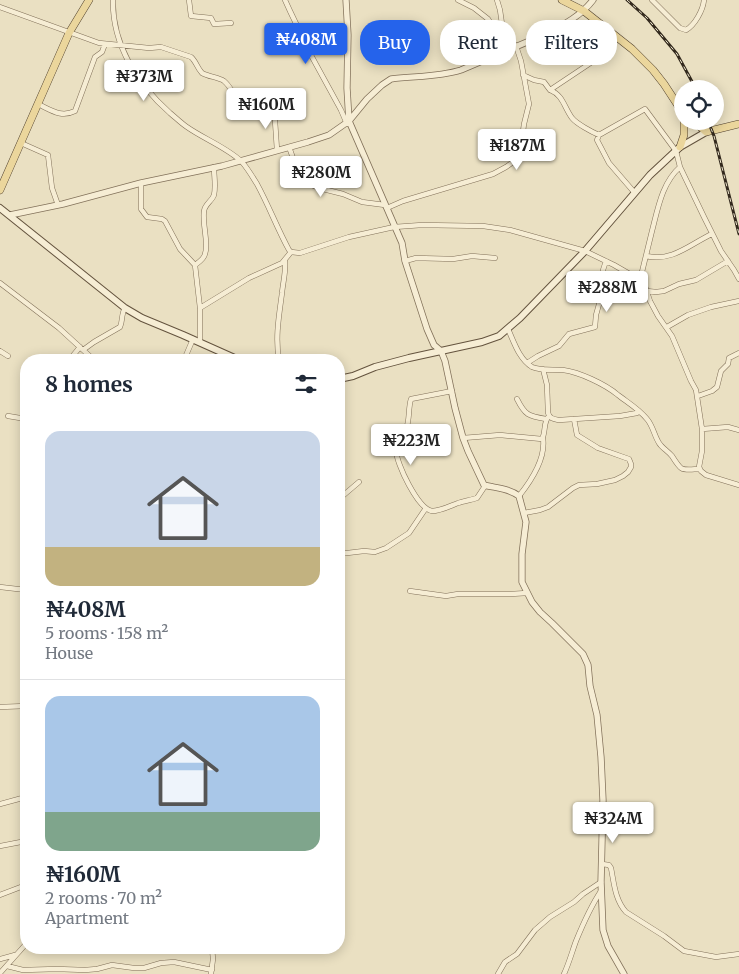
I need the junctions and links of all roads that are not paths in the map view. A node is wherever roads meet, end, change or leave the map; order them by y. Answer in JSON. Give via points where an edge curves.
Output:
{"nodes":[{"id":1,"x":89,"y":0,"type":"edge"},
{"id":2,"x":113,"y":0,"type":"edge"},
{"id":3,"x":189,"y":0,"type":"edge"},
{"id":4,"x":285,"y":0,"type":"edge"},
{"id":5,"x":346,"y":0,"type":"edge"},
{"id":6,"x":458,"y":0,"type":"edge"},
{"id":7,"x":497,"y":0,"type":"edge"},
{"id":8,"x":562,"y":0,"type":"edge"},
{"id":9,"x":594,"y":0,"type":"edge"},
{"id":10,"x":652,"y":0,"type":"edge"},
{"id":11,"x":704,"y":0,"type":"edge"},
{"id":12,"x":0,"y":7,"type":"edge"},
{"id":13,"x":584,"y":11,"type":"junction"},
{"id":14,"x":489,"y":20,"type":"edge"},
{"id":15,"x":501,"y":20,"type":"edge"},
{"id":16,"x":595,"y":20,"type":"edge"},
{"id":17,"x":231,"y":23,"type":"dead end"},
{"id":18,"x":69,"y":33,"type":"junction"},
{"id":19,"x":617,"y":38,"type":"edge"},
{"id":20,"x":105,"y":44,"type":"junction"},
{"id":21,"x":121,"y":45,"type":"junction"},
{"id":22,"x":516,"y":46,"type":"joint"},
{"id":23,"x":471,"y":65,"type":"edge"},
{"id":24,"x":588,"y":65,"type":"edge"},
{"id":25,"x":524,"y":76,"type":"junction"},
{"id":26,"x":550,"y":90,"type":"junction"},
{"id":27,"x":674,"y":98,"type":"edge"},
{"id":28,"x":38,"y":104,"type":"junction"},
{"id":29,"x":348,"y":122,"type":"junction"},
{"id":30,"x":737,"y":124,"type":"edge"},
{"id":31,"x":684,"y":130,"type":"edge"},
{"id":32,"x":706,"y":132,"type":"joint"},
{"id":33,"x":599,"y":135,"type":"junction"},
{"id":34,"x":20,"y":143,"type":"junction"},
{"id":35,"x":289,"y":147,"type":"junction"},
{"id":36,"x":678,"y":149,"type":"junction"},
{"id":37,"x":277,"y":150,"type":"junction"},
{"id":38,"x":240,"y":160,"type":"junction"},
{"id":39,"x":680,"y":167,"type":"junction"},
{"id":40,"x":214,"y":168,"type":"junction"},
{"id":41,"x":142,"y":183,"type":"junction"},
{"id":42,"x":0,"y":190,"type":"edge"},
{"id":43,"x":634,"y":192,"type":"junction"},
{"id":44,"x":58,"y":205,"type":"junction"},
{"id":45,"x":386,"y":207,"type":"junction"},
{"id":46,"x":0,"y":208,"type":"edge"},
{"id":47,"x":10,"y":215,"type":"junction"},
{"id":48,"x":394,"y":227,"type":"junction"},
{"id":49,"x":712,"y":234,"type":"junction"},
{"id":50,"x":585,"y":250,"type":"junction"},
{"id":51,"x":292,"y":252,"type":"junction"},
{"id":52,"x":646,"y":256,"type":"junction"},
{"id":53,"x":495,"y":258,"type":"dead end"},
{"id":54,"x":284,"y":261,"type":"junction"},
{"id":55,"x":405,"y":261,"type":"junction"},
{"id":56,"x":606,"y":261,"type":"junction"},
{"id":57,"x":728,"y":261,"type":"junction"},
{"id":58,"x":195,"y":265,"type":"junction"},
{"id":59,"x":739,"y":279,"type":"edge"},
{"id":60,"x":640,"y":280,"type":"junction"},
{"id":61,"x":0,"y":283,"type":"edge"},
{"id":62,"x":647,"y":290,"type":"junction"},
{"id":63,"x":739,"y":301,"type":"edge"},
{"id":64,"x":125,"y":308,"type":"junction"},
{"id":65,"x":200,"y":308,"type":"junction"},
{"id":66,"x":667,"y":327,"type":"junction"},
{"id":67,"x":508,"y":329,"type":"junction"},
{"id":68,"x":193,"y":339,"type":"junction"},
{"id":69,"x":200,"y":342,"type":"junction"},
{"id":70,"x":81,"y":349,"type":"junction"},
{"id":71,"x":0,"y":351,"type":"edge"},
{"id":72,"x":441,"y":351,"type":"junction"},
{"id":73,"x":739,"y":353,"type":"edge"},
{"id":74,"x":75,"y":354,"type":"edge"},
{"id":75,"x":87,"y":354,"type":"edge"},
{"id":76,"x":187,"y":354,"type":"edge"},
{"id":77,"x":226,"y":354,"type":"edge"},
{"id":78,"x":278,"y":354,"type":"edge"},
{"id":79,"x":8,"y":356,"type":"dead end"},
{"id":80,"x":528,"y":363,"type":"junction"},
{"id":81,"x":543,"y":369,"type":"junction"},
{"id":82,"x":345,"y":377,"type":"edge"},
{"id":83,"x":452,"y":391,"type":"junction"},
{"id":84,"x":698,"y":396,"type":"junction"},
{"id":85,"x":517,"y":399,"type":"dead end"},
{"id":86,"x":639,"y":411,"type":"junction"},
{"id":87,"x":8,"y":416,"type":"dead end"},
{"id":88,"x":547,"y":417,"type":"junction"},
{"id":89,"x":20,"y":418,"type":"edge"},
{"id":90,"x":574,"y":419,"type":"junction"},
{"id":91,"x":702,"y":429,"type":"junction"},
{"id":92,"x":739,"y":430,"type":"edge"},
{"id":93,"x":463,"y":438,"type":"junction"},
{"id":94,"x":543,"y":438,"type":"junction"},
{"id":95,"x":700,"y":469,"type":"junction"},
{"id":96,"x":359,"y":482,"type":"dead end"},
{"id":97,"x":739,"y":485,"type":"edge"},
{"id":98,"x":485,"y":486,"type":"junction"},
{"id":99,"x":345,"y":494,"type":"edge"},
{"id":100,"x":519,"y":496,"type":"junction"},
{"id":101,"x":426,"y":508,"type":"junction"},
{"id":102,"x":524,"y":513,"type":"junction"},
{"id":103,"x":345,"y":553,"type":"edge"},
{"id":104,"x":0,"y":587,"type":"edge"},
{"id":105,"x":20,"y":589,"type":"edge"},
{"id":106,"x":410,"y":592,"type":"dead end"},
{"id":107,"x":527,"y":592,"type":"junction"},
{"id":108,"x":20,"y":706,"type":"edge"},
{"id":109,"x":0,"y":707,"type":"edge"},
{"id":110,"x":20,"y":799,"type":"edge"},
{"id":111,"x":0,"y":804,"type":"edge"},
{"id":112,"x":20,"y":842,"type":"edge"},
{"id":113,"x":0,"y":846,"type":"edge"},
{"id":114,"x":602,"y":864,"type":"junction"},
{"id":115,"x":601,"y":882,"type":"junction"},
{"id":116,"x":20,"y":887,"type":"edge"},
{"id":117,"x":601,"y":890,"type":"junction"},
{"id":118,"x":0,"y":896,"type":"edge"},
{"id":119,"x":20,"y":951,"type":"edge"},
{"id":120,"x":213,"y":954,"type":"edge"},
{"id":121,"x":739,"y":954,"type":"edge"},
{"id":122,"x":16,"y":955,"type":"junction"},
{"id":123,"x":0,"y":961,"type":"edge"},
{"id":124,"x":6,"y":966,"type":"junction"},
{"id":125,"x":0,"y":972,"type":"edge"},
{"id":126,"x":79,"y":972,"type":"edge"},
{"id":127,"x":211,"y":972,"type":"edge"},
{"id":128,"x":498,"y":974,"type":"edge"},
{"id":129,"x":564,"y":974,"type":"edge"},
{"id":130,"x":624,"y":974,"type":"edge"}],
"edges":[{"from":1,"to":18,"type":"main road"},
{"from":2,"to":21,"type":"street"},
{"from":3,"to":17,"type":"street","via":[[192,16],[211,18],[214,24]]},
{"from":4,"to":29,"type":"street"},
{"from":5,"to":29,"type":"street"},
{"from":6,"to":14,"type":"street"},
{"from":7,"to":15,"type":"street"},
{"from":8,"to":13,"type":"main road"},
{"from":9,"to":13,"type":"street"},
{"from":10,"to":11,"type":"street","via":[[686,30],[699,14]]},
{"from":12,"to":18,"type":"street"},
{"from":13,"to":16,"type":"main road"},
{"from":13,"to":22,"type":"street","via":[[551,31]]},
{"from":18,"to":20,"type":"street"},
{"from":18,"to":28,"type":"main road"},
{"from":19,"to":27,"type":"main road","via":[[632,48]]},
{"from":20,"to":21,"type":"street"},
{"from":20,"to":28,"type":"street","via":[[95,58],[75,111],[64,115]]},
{"from":21,"to":37,"type":"street","via":[[161,47],[187,55],[202,72],[226,83],[240,100],[274,106]]},
{"from":21,"to":38,"type":"street","via":[[135,73],[159,103],[186,126]]},
{"from":22,"to":25,"type":"street"},
{"from":23,"to":29,"type":"street","via":[[454,72],[391,79],[367,99]]},
{"from":24,"to":26,"type":"street"},
{"from":25,"to":26,"type":"street","via":[[544,82]]},
{"from":25,"to":45,"type":"street","via":[[529,104],[520,153],[513,162],[492,174]]},
{"from":26,"to":33,"type":"street","via":[[563,100],[573,119]]},
{"from":28,"to":34,"type":"main road"},
{"from":29,"to":35,"type":"street","via":[[329,135]]},
{"from":29,"to":45,"type":"street"},
{"from":30,"to":32,"type":"main road"},
{"from":31,"to":36,"type":"main road"},
{"from":32,"to":36,"type":"main road"},
{"from":33,"to":36,"type":"street","via":[[646,109]]},
{"from":33,"to":43,"type":"street","via":[[597,140],[608,163]]},
{"from":34,"to":42,"type":"main road"},
{"from":34,"to":44,"type":"street","via":[[48,155],[52,188]]},
{"from":35,"to":37,"type":"street"},
{"from":35,"to":45,"type":"street","via":[[298,169],[309,184]]},
{"from":36,"to":39,"type":"street"},
{"from":36,"to":43,"type":"main road"},
{"from":37,"to":38,"type":"street"},
{"from":38,"to":40,"type":"street"},
{"from":38,"to":51,"type":"street","via":[[264,197],[286,246]]},
{"from":39,"to":49,"type":"street"},
{"from":39,"to":52,"type":"street","via":[[674,172],[661,198]]},
{"from":40,"to":41,"type":"street"},
{"from":40,"to":58,"type":"street","via":[[214,195],[204,213],[206,250],[204,257]]},
{"from":41,"to":44,"type":"street"},
{"from":41,"to":58,"type":"street","via":[[141,209],[147,217],[165,221],[180,249]]},
{"from":43,"to":50,"type":"main road"},
{"from":44,"to":47,"type":"street"},
{"from":45,"to":48,"type":"street"},
{"from":46,"to":47,"type":"main road"},
{"from":47,"to":64,"type":"main road"},
{"from":48,"to":50,"type":"street","via":[[483,226]]},
{"from":48,"to":51,"type":"street","via":[[300,253]]},
{"from":48,"to":55,"type":"street"},
{"from":49,"to":52,"type":"street","via":[[680,253]]},
{"from":49,"to":57,"type":"street"},
{"from":50,"to":56,"type":"street"},
{"from":50,"to":67,"type":"main road"},
{"from":51,"to":54,"type":"street"},
{"from":52,"to":60,"type":"street"},
{"from":53,"to":55,"type":"street","via":[[472,256]]},
{"from":54,"to":65,"type":"street","via":[[248,278]]},
{"from":54,"to":78,"type":"street","via":[[285,277],[277,331]]},
{"from":55,"to":72,"type":"street","via":[[427,329],[434,345]]},
{"from":56,"to":60,"type":"street"},
{"from":56,"to":80,"type":"street","via":[[594,327],[569,334],[559,346]]},
{"from":57,"to":59,"type":"street"},
{"from":57,"to":62,"type":"street","via":[[696,280],[664,291]]},
{"from":58,"to":65,"type":"street"},
{"from":60,"to":62,"type":"street"},
{"from":61,"to":70,"type":"street"},
{"from":62,"to":66,"type":"street","via":[[658,316]]},
{"from":63,"to":66,"type":"street","via":[[688,315]]},
{"from":64,"to":68,"type":"main road"},
{"from":64,"to":70,"type":"street","via":[[120,327]]},
{"from":65,"to":69,"type":"street"},
{"from":66,"to":84,"type":"street"},
{"from":67,"to":72,"type":"main road","via":[[487,341]]},
{"from":67,"to":80,"type":"street","via":[[519,353]]},
{"from":68,"to":69,"type":"main road"},
{"from":68,"to":76,"type":"street"},
{"from":69,"to":77,"type":"main road"},
{"from":70,"to":74,"type":"street"},
{"from":70,"to":75,"type":"street"},
{"from":71,"to":79,"type":"street"},
{"from":72,"to":82,"type":"main road"},
{"from":72,"to":83,"type":"street"},
{"from":73,"to":84,"type":"street","via":[[729,358],[718,387]]},
{"from":80,"to":81,"type":"street"},
{"from":81,"to":86,"type":"street","via":[[580,374],[608,388]]},
{"from":81,"to":88,"type":"street","via":[[547,385]]},
{"from":83,"to":93,"type":"street"},
{"from":83,"to":101,"type":"street","via":[[411,399],[407,428],[397,444],[396,451],[404,475]]},
{"from":84,"to":91,"type":"street"},
{"from":85,"to":88,"type":"street","via":[[528,415]]},
{"from":86,"to":90,"type":"street","via":[[620,416]]},
{"from":86,"to":95,"type":"street","via":[[652,426],[660,445],[678,466],[686,470]]},
{"from":87,"to":89,"type":"street"},
{"from":88,"to":90,"type":"street"},
{"from":88,"to":94,"type":"street"},
{"from":90,"to":102,"type":"street","via":[[577,435],[598,448],[627,458],[630,470],[609,482],[576,486],[548,507]]},
{"from":91,"to":92,"type":"street","via":[[728,427]]},
{"from":91,"to":95,"type":"street"},
{"from":93,"to":94,"type":"street","via":[[500,435]]},
{"from":93,"to":98,"type":"street"},
{"from":94,"to":100,"type":"street","via":[[542,458]]},
{"from":95,"to":97,"type":"street","via":[[706,475]]},
{"from":96,"to":99,"type":"street"},
{"from":98,"to":100,"type":"street","via":[[498,487]]},
{"from":98,"to":101,"type":"street","via":[[476,499],[441,510]]},
{"from":100,"to":102,"type":"street"},
{"from":101,"to":103,"type":"street","via":[[409,533],[386,548],[375,552]]},
{"from":102,"to":107,"type":"street","via":[[521,570]]},
{"from":104,"to":105,"type":"street"},
{"from":106,"to":107,"type":"street","via":[[446,596]]},
{"from":107,"to":114,"type":"street","via":[[540,612],[582,654],[588,665],[601,757]]},
{"from":108,"to":109,"type":"street"},
{"from":110,"to":111,"type":"street"},
{"from":112,"to":113,"type":"street"},
{"from":114,"to":115,"type":"street"},
{"from":114,"to":121,"type":"street","via":[[611,868],[622,908],[684,951],[716,957]]},
{"from":115,"to":117,"type":"street"},
{"from":115,"to":128,"type":"street","via":[[535,930]]},
{"from":116,"to":118,"type":"street"},
{"from":117,"to":129,"type":"street"},
{"from":117,"to":130,"type":"street","via":[[603,930]]},
{"from":119,"to":122,"type":"street"},
{"from":120,"to":127,"type":"street"},
{"from":122,"to":123,"type":"street"},
{"from":122,"to":124,"type":"street"},
{"from":123,"to":124,"type":"street"},
{"from":124,"to":125,"type":"street"},
{"from":124,"to":126,"type":"street","via":[[24,970]]},
{"from":126,"to":127,"type":"street","via":[[112,965],[144,968],[174,962]]}]}
